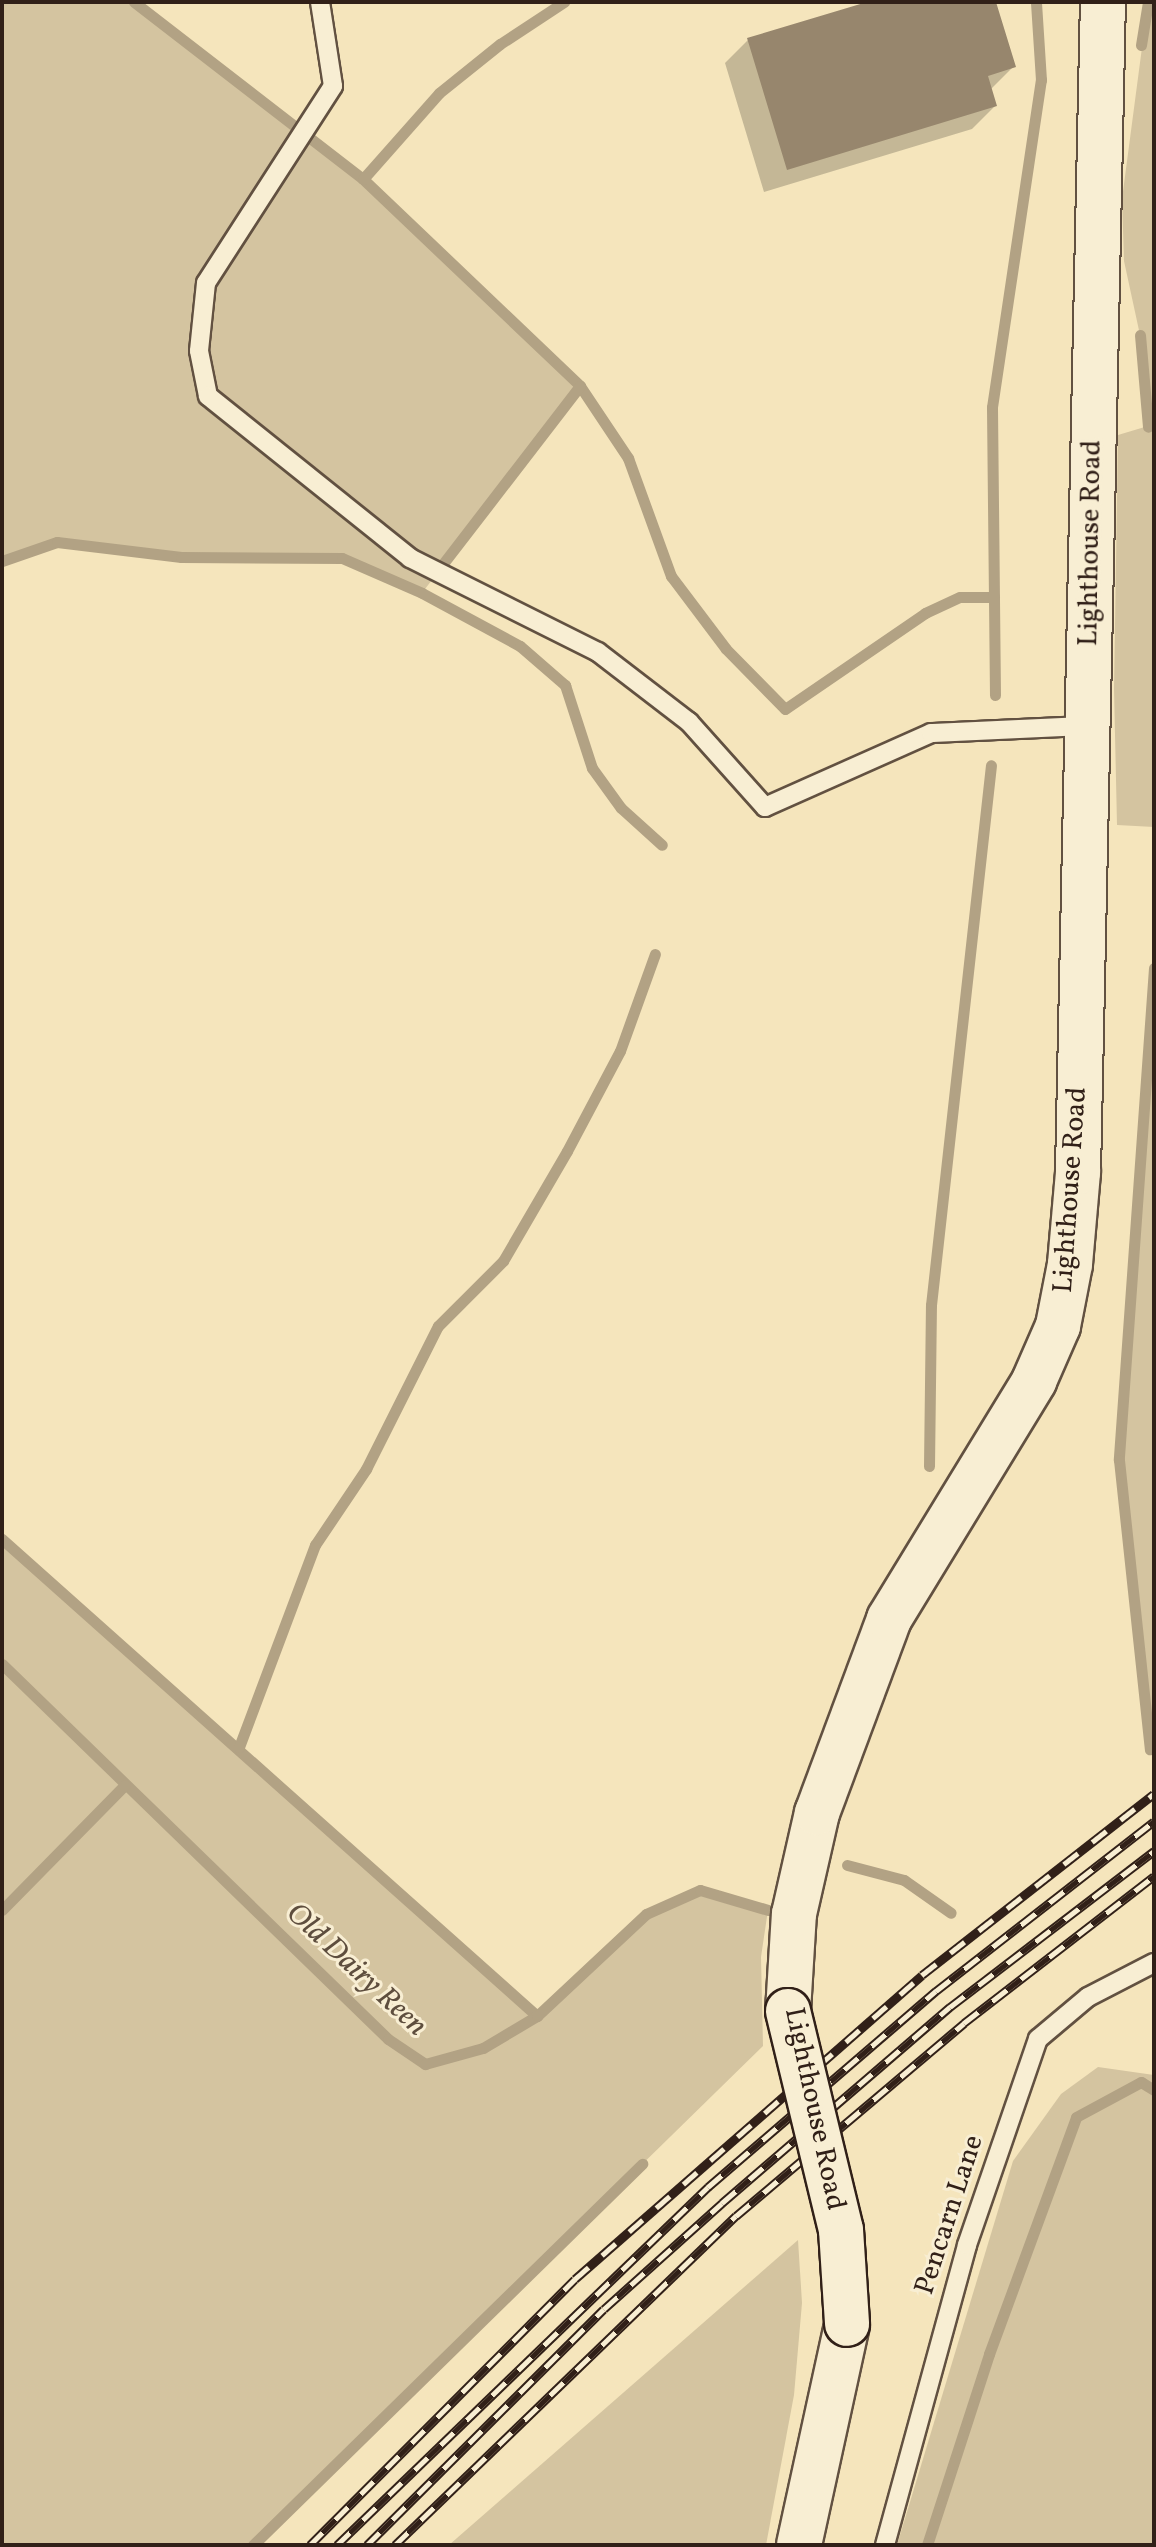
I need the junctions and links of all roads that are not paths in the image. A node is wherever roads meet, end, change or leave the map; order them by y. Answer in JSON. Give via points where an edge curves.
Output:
{"nodes":[{"id":1,"x":320,"y":2,"type":"edge"},
{"id":2,"x":1103,"y":2,"type":"edge"},
{"id":3,"x":1086,"y":726,"type":"junction"},
{"id":4,"x":1154,"y":1963,"type":"edge"},
{"id":5,"x":799,"y":2545,"type":"edge"},
{"id":6,"x":885,"y":2545,"type":"edge"}],
"edges":[{"from":1,"to":3,"type":"lane","via":[[333,86],[206,283],[199,351],[208,396],[410,558],[598,652],[689,722],[765,807],[931,733]]},
{"from":2,"to":3,"type":"main road","name":"Lighthouse Road"},
{"from":3,"to":5,"type":"main road","name":"Lighthouse Road","bridge":true,"via":[[1078,1172],[1058,1326],[1034,1381],[889,1619],[817,1813],[794,1914],[788,2011],[841,2230],[847,2324]]},
{"from":4,"to":6,"type":"lane","name":"Pencarn Lane","via":[[1088,1997],[1038,2039],[967,2245]]}]}
